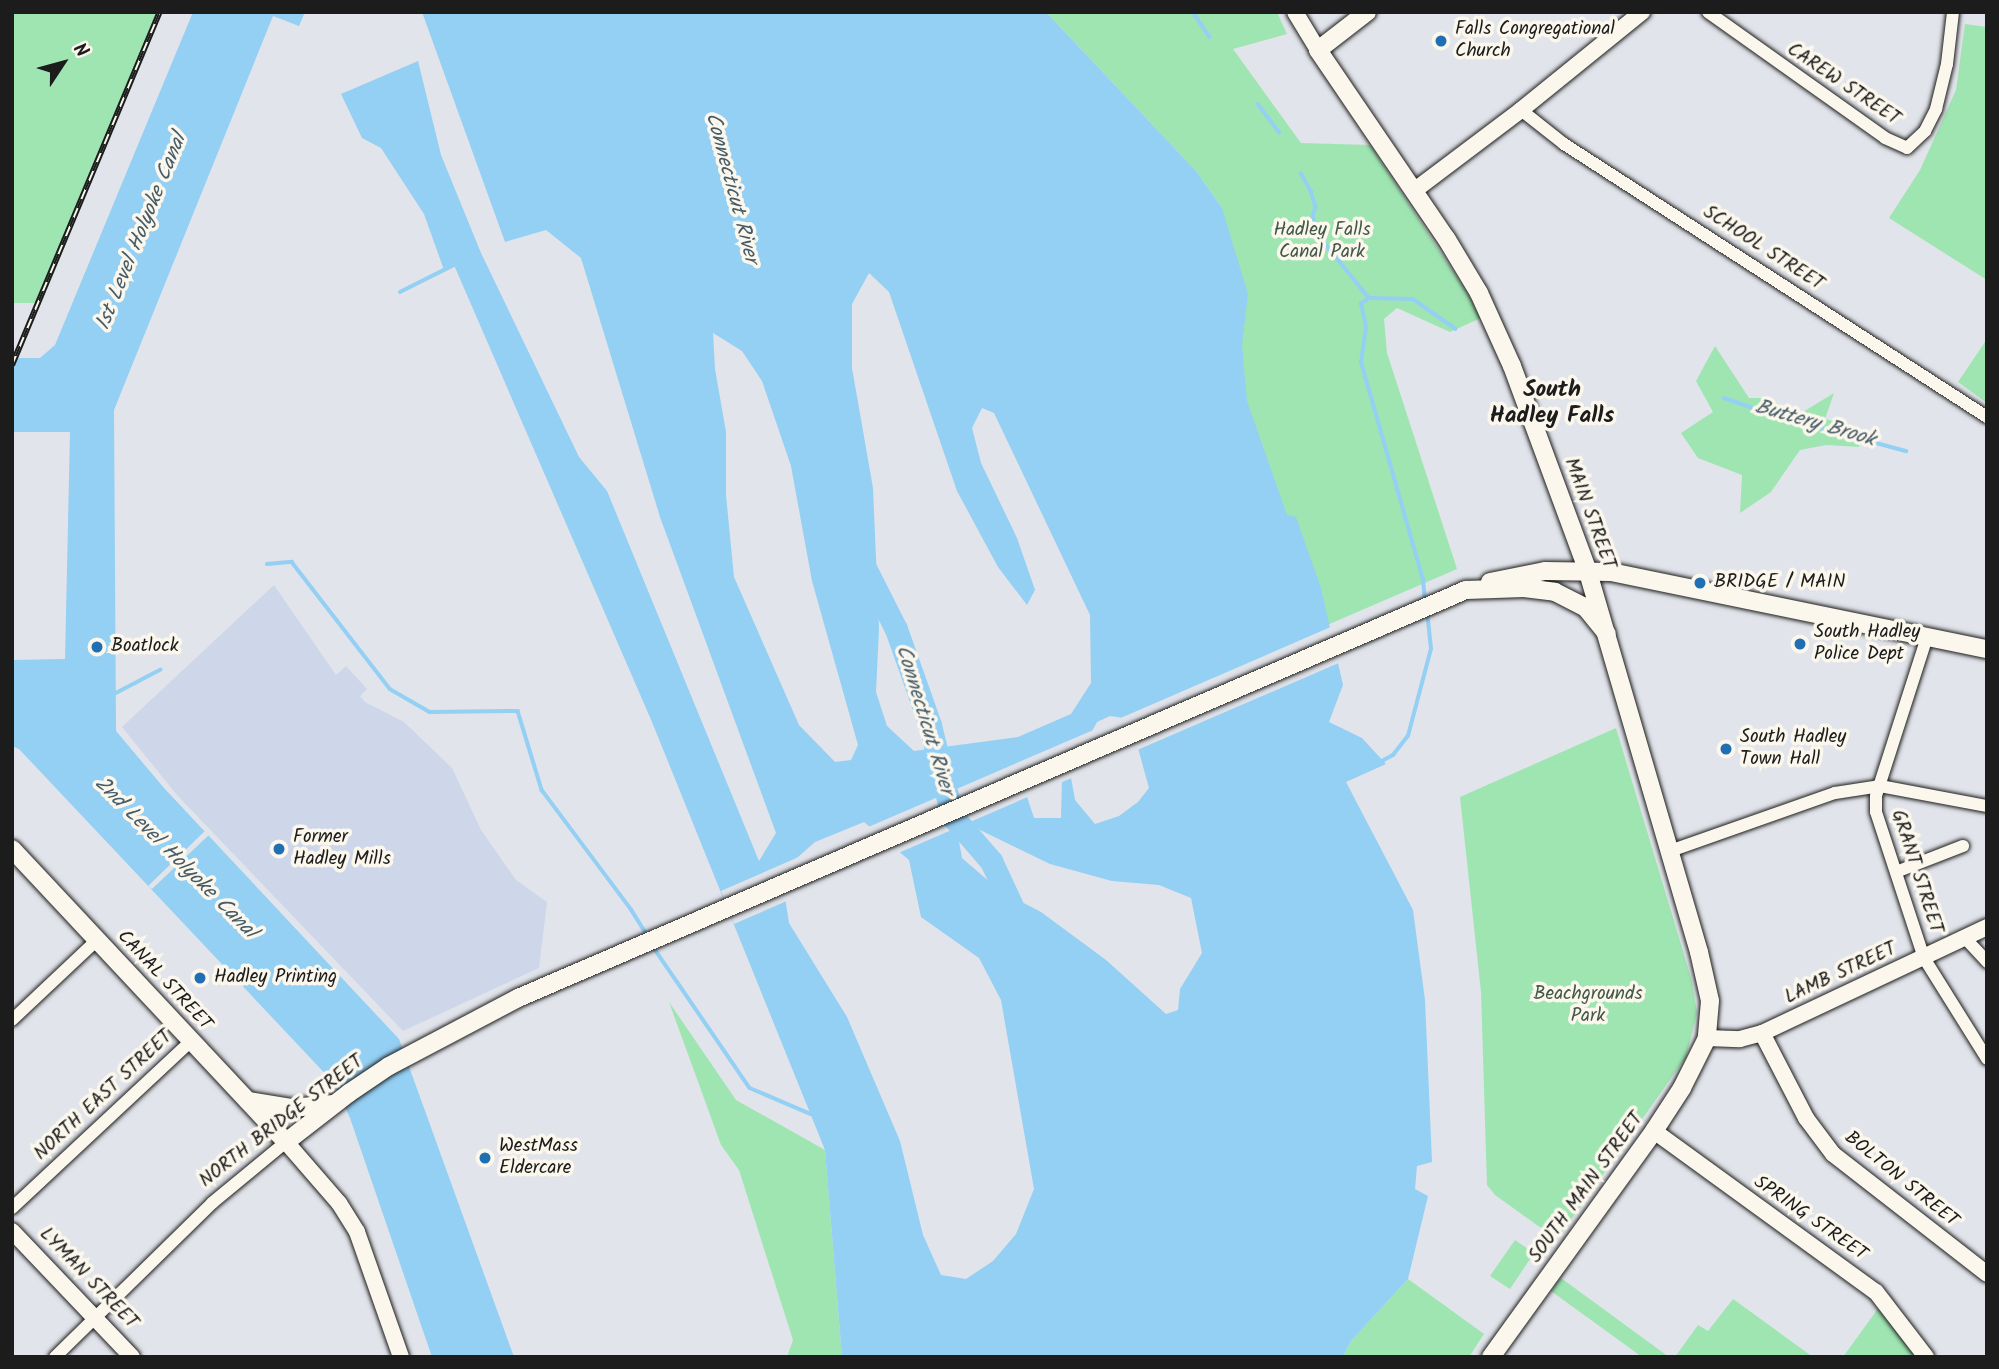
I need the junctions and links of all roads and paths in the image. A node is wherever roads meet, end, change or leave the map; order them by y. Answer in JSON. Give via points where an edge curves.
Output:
{"nodes":[{"id":1,"x":1295,"y":12,"type":"edge"},
{"id":2,"x":1367,"y":12,"type":"edge"},
{"id":3,"x":1642,"y":12,"type":"edge"},
{"id":4,"x":1708,"y":12,"type":"edge"},
{"id":5,"x":1953,"y":12,"type":"edge"},
{"id":6,"x":1318,"y":50,"type":"junction"},
{"id":7,"x":1521,"y":110,"type":"junction"},
{"id":8,"x":1415,"y":190,"type":"junction"},
{"id":9,"x":1987,"y":417,"type":"edge"},
{"id":10,"x":1587,"y":569,"type":"junction"},
{"id":11,"x":1466,"y":590,"type":"junction"},
{"id":12,"x":1607,"y":634,"type":"junction"},
{"id":13,"x":1927,"y":637,"type":"junction"},
{"id":14,"x":1987,"y":649,"type":"edge"},
{"id":15,"x":1880,"y":786,"type":"junction"},
{"id":16,"x":1987,"y":806,"type":"edge"},
{"id":17,"x":1963,"y":846,"type":"dead end"},
{"id":18,"x":12,"y":849,"type":"edge"},
{"id":19,"x":1670,"y":851,"type":"junction"},
{"id":20,"x":1896,"y":872,"type":"junction"},
{"id":21,"x":1987,"y":927,"type":"edge"},
{"id":22,"x":1965,"y":938,"type":"junction"},
{"id":23,"x":97,"y":940,"type":"junction"},
{"id":24,"x":1924,"y":958,"type":"junction"},
{"id":25,"x":1987,"y":962,"type":"edge"},
{"id":26,"x":12,"y":1020,"type":"edge"},
{"id":27,"x":1762,"y":1033,"type":"junction"},
{"id":28,"x":1707,"y":1038,"type":"junction"},
{"id":29,"x":191,"y":1041,"type":"junction"},
{"id":30,"x":1987,"y":1059,"type":"edge"},
{"id":31,"x":248,"y":1101,"type":"junction"},
{"id":32,"x":335,"y":1103,"type":"junction"},
{"id":33,"x":1654,"y":1132,"type":"junction"},
{"id":34,"x":286,"y":1142,"type":"junction"},
{"id":35,"x":12,"y":1208,"type":"edge"},
{"id":36,"x":12,"y":1231,"type":"edge"},
{"id":37,"x":1987,"y":1274,"type":"edge"},
{"id":38,"x":96,"y":1318,"type":"junction"},
{"id":39,"x":55,"y":1357,"type":"edge"},
{"id":40,"x":132,"y":1357,"type":"edge"},
{"id":41,"x":401,"y":1357,"type":"edge"},
{"id":42,"x":1491,"y":1357,"type":"edge"},
{"id":43,"x":1926,"y":1357,"type":"edge"}],
"edges":[{"from":1,"to":6,"type":"street"},
{"from":2,"to":6,"type":"main road"},
{"from":3,"to":7,"type":"street"},
{"from":4,"to":5,"type":"street","name":"CAREW STREET","via":[[1885,138],[1907,148],[1925,131],[1941,94]]},
{"from":6,"to":8,"type":"main road","name":"MAIN STREET"},
{"from":7,"to":8,"type":"street"},
{"from":7,"to":9,"type":"street","name":"SCHOOL STREET","via":[[1564,144]]},
{"from":8,"to":10,"type":"main road","name":"MAIN STREET","via":[[1488,310]]},
{"from":10,"to":11,"type":"main road","via":[[1522,574]]},
{"from":10,"to":12,"type":"main road","name":"MAIN STREET"},
{"from":10,"to":13,"type":"main road"},
{"from":11,"to":12,"type":"main road","via":[[1555,592],[1586,608]]},
{"from":11,"to":32,"type":"main road","name":"NORTH BRIDGE STREET","via":[[518,998],[389,1066]]},
{"from":12,"to":19,"type":"main road","name":"MAIN STREET"},
{"from":13,"to":14,"type":"main road"},
{"from":13,"to":15,"type":"street","name":"GRANT STREET"},
{"from":15,"to":16,"type":"street"},
{"from":15,"to":19,"type":"street","via":[[1835,793]]},
{"from":15,"to":20,"type":"street","name":"GRANT STREET","via":[[1876,812]]},
{"from":17,"to":20,"type":"street"},
{"from":18,"to":23,"type":"main road","name":"CANAL STREET"},
{"from":19,"to":28,"type":"main road","name":"MAIN STREET","via":[[1707,984]]},
{"from":20,"to":24,"type":"street","name":"GRANT STREET"},
{"from":21,"to":22,"type":"street","name":"LAMB STREET"},
{"from":22,"to":24,"type":"street","name":"LAMB STREET"},
{"from":22,"to":25,"type":"street"},
{"from":23,"to":26,"type":"street"},
{"from":23,"to":29,"type":"main road","name":"CANAL STREET"},
{"from":24,"to":27,"type":"street","name":"LAMB STREET"},
{"from":24,"to":30,"type":"street","name":"GRANT STREET"},
{"from":27,"to":28,"type":"street","name":"LAMB STREET","via":[[1740,1039]]},
{"from":27,"to":37,"type":"street","name":"BOLTON STREET","via":[[1806,1118],[1833,1154]]},
{"from":28,"to":33,"type":"main road","name":"SOUTH MAIN STREET"},
{"from":29,"to":31,"type":"main road","name":"CANAL STREET"},
{"from":29,"to":35,"type":"street","name":"NORTH EAST STREET"},
{"from":31,"to":32,"type":"main road","via":[[292,1108]]},
{"from":31,"to":34,"type":"main road","name":"CANAL STREET"},
{"from":32,"to":34,"type":"main road","name":"NORTH BRIDGE STREET"},
{"from":33,"to":42,"type":"main road","name":"SOUTH MAIN STREET"},
{"from":33,"to":43,"type":"street","name":"SPRING STREET","via":[[1876,1292]]},
{"from":34,"to":38,"type":"street","name":"NORTH BRIDGE STREET","via":[[212,1203]]},
{"from":34,"to":41,"type":"street","via":[[340,1203],[356,1232]]},
{"from":36,"to":38,"type":"street","name":"LYMAN STREET"},
{"from":38,"to":39,"type":"street","name":"NORTH BRIDGE STREET"},
{"from":38,"to":40,"type":"street","name":"LYMAN STREET"}]}
